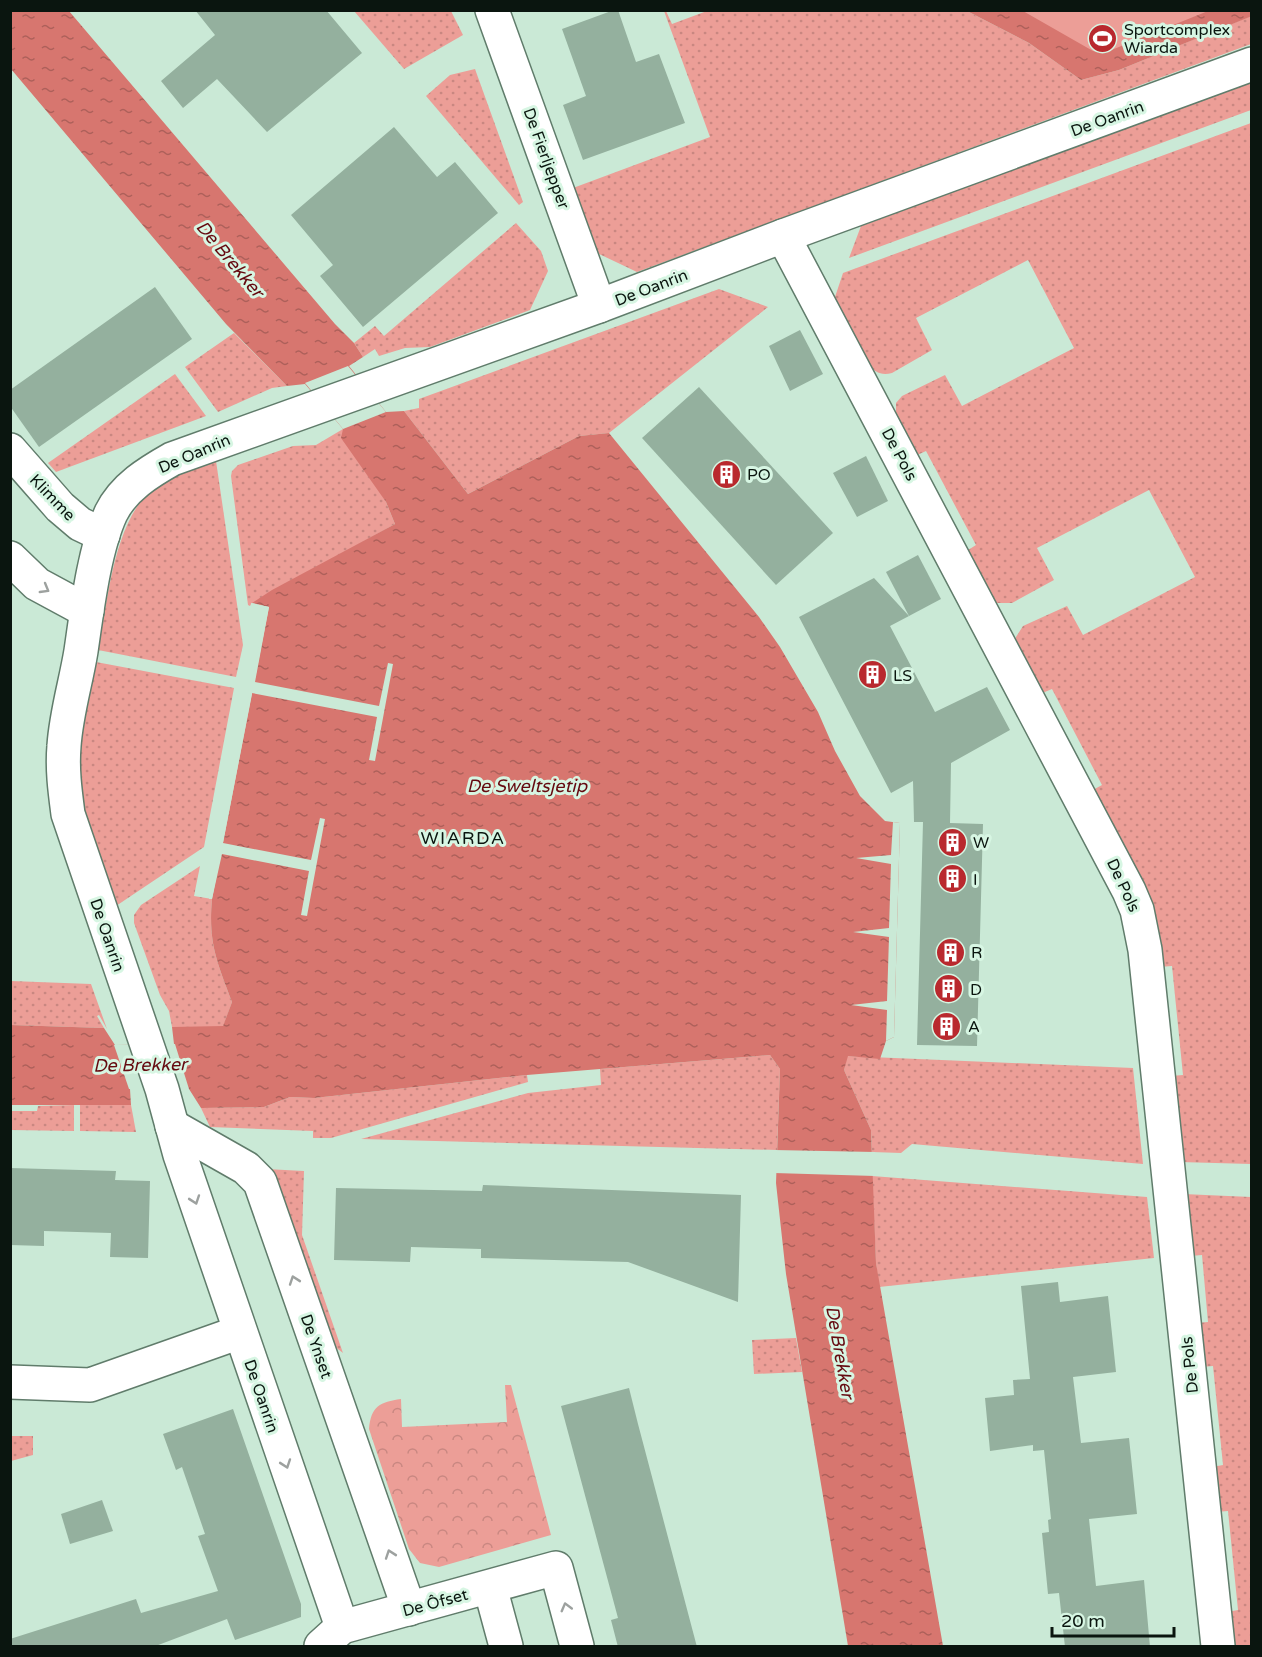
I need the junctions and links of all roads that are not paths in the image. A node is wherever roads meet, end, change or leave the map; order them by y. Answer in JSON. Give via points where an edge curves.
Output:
{"nodes":[{"id":1,"x":492,"y":10,"type":"edge"},
{"id":2,"x":1251,"y":64,"type":"edge"},
{"id":3,"x":783,"y":236,"type":"junction"},
{"id":4,"x":599,"y":306,"type":"junction"},
{"id":5,"x":10,"y":450,"type":"edge"},
{"id":6,"x":103,"y":535,"type":"junction"},
{"id":7,"x":10,"y":558,"type":"edge"},
{"id":8,"x":87,"y":611,"type":"junction"},
{"id":9,"x":174,"y":1135,"type":"junction"},
{"id":10,"x":240,"y":1332,"type":"junction"},
{"id":11,"x":10,"y":1382,"type":"edge"},
{"id":12,"x":490,"y":1587,"type":"junction"},
{"id":13,"x":409,"y":1609,"type":"junction"},
{"id":14,"x":332,"y":1637,"type":"edge"},
{"id":15,"x":506,"y":1647,"type":"edge"},
{"id":16,"x":577,"y":1647,"type":"edge"},
{"id":17,"x":1218,"y":1647,"type":"edge"}],
"edges":[{"from":1,"to":4,"type":"street","name":"De Fierljepper"},
{"from":2,"to":3,"type":"street","name":"De Oanrin"},
{"from":3,"to":4,"type":"street","name":"De Oanrin"},
{"from":3,"to":17,"type":"street","name":"De Pols","via":[[1137,910],[1145,950]]},
{"from":4,"to":6,"type":"street","name":"De Oanrin","via":[[172,459],[144,475],[124,494]]},
{"from":5,"to":6,"type":"street","name":"Klimme","via":[[60,507],[80,524]]},
{"from":6,"to":8,"type":"street","name":"De Oanrin"},
{"from":7,"to":8,"type":"street","one_way":true,"via":[[37,584]]},
{"from":8,"to":9,"type":"street","name":"De Oanrin","via":[[64,743],[68,814],[162,1089]]},
{"from":9,"to":10,"type":"street","name":"De Oanrin","one_way":true},
{"from":13,"to":9,"type":"street","name":"De Ynset","one_way":true,"via":[[260,1182],[246,1168]]},
{"from":10,"to":11,"type":"street","via":[[90,1384]]},
{"from":10,"to":14,"type":"street","name":"De Oanrin","one_way":true},
{"from":12,"to":13,"type":"street","name":"De Ôfset"},
{"from":12,"to":15,"type":"street"},
{"from":16,"to":12,"type":"street","name":"De Ôfset","one_way":true,"via":[[556,1568]]},
{"from":13,"to":14,"type":"street","name":"De Ôfset"}]}
